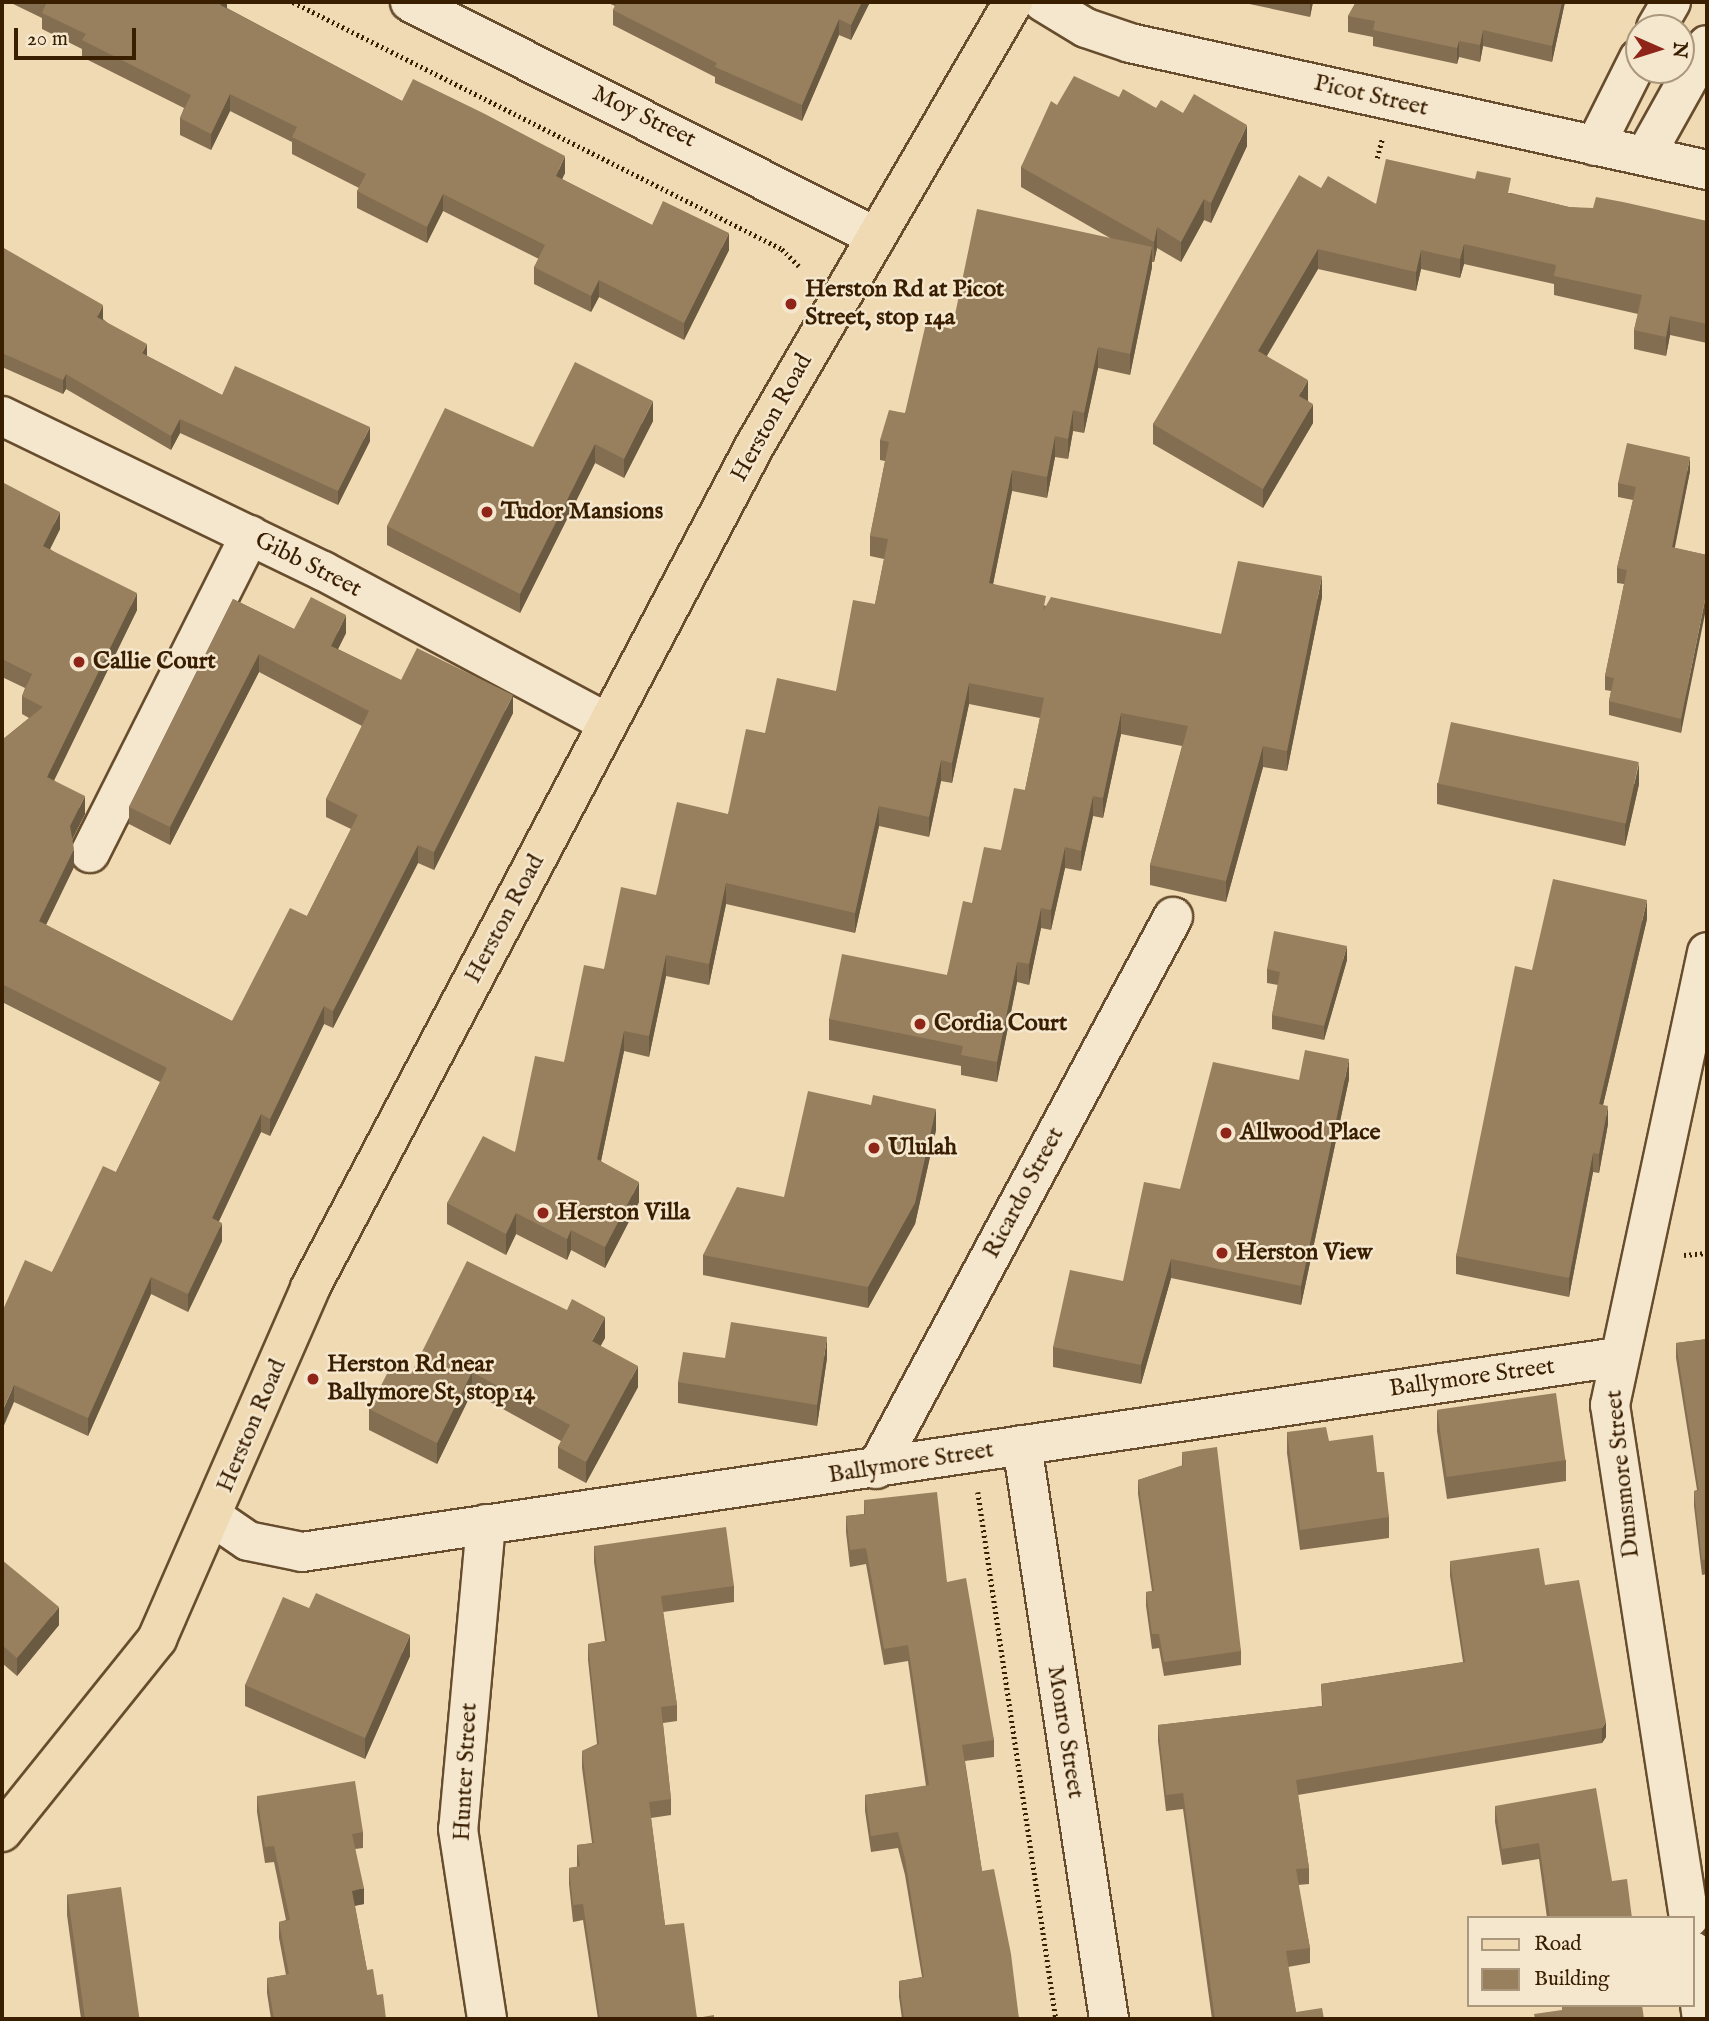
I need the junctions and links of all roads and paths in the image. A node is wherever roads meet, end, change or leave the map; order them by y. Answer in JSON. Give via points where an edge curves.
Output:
{"nodes":[{"id":1,"x":293,"y":2,"type":"edge"},
{"id":2,"x":410,"y":2,"type":"edge"},
{"id":3,"x":1013,"y":2,"type":"edge"},
{"id":4,"x":1043,"y":2,"type":"edge"},
{"id":5,"x":1707,"y":45,"type":"edge"},
{"id":6,"x":1626,"y":84,"type":"edge"},
{"id":7,"x":1595,"y":146,"type":"junction"},
{"id":8,"x":1645,"y":156,"type":"junction"},
{"id":9,"x":1707,"y":170,"type":"edge"},
{"id":10,"x":876,"y":237,"type":"junction"},
{"id":11,"x":799,"y":267,"type":"dead end"},
{"id":12,"x":2,"y":416,"type":"edge"},
{"id":13,"x":250,"y":535,"type":"junction"},
{"id":14,"x":608,"y":723,"type":"junction"},
{"id":15,"x":90,"y":853,"type":"dead end"},
{"id":16,"x":1173,"y":917,"type":"dead end"},
{"id":17,"x":1707,"y":953,"type":"edge"},
{"id":18,"x":1617,"y":1357,"type":"junction"},
{"id":19,"x":1022,"y":1445,"type":"junction"},
{"id":20,"x":876,"y":1469,"type":"junction"},
{"id":21,"x":978,"y":1492,"type":"dead end"},
{"id":22,"x":213,"y":1517,"type":"junction"},
{"id":23,"x":486,"y":1524,"type":"junction"},
{"id":24,"x":2,"y":1832,"type":"edge"},
{"id":25,"x":1693,"y":1894,"type":"edge"},
{"id":26,"x":1695,"y":1965,"type":"edge"},
{"id":27,"x":487,"y":2019,"type":"edge"},
{"id":28,"x":1056,"y":2019,"type":"edge"},
{"id":29,"x":1109,"y":2019,"type":"edge"},
{"id":30,"x":1703,"y":2019,"type":"edge"}],
"edges":[{"from":1,"to":11,"type":"path","via":[[782,249]]},
{"from":2,"to":10,"type":"street","name":"Moy Street"},
{"from":3,"to":10,"type":"main road","name":"Herston Road"},
{"from":4,"to":7,"type":"street","name":"Picot Street","via":[[1086,28],[1130,43]]},
{"from":5,"to":8,"type":"street"},
{"from":6,"to":7,"type":"street"},
{"from":7,"to":8,"type":"street","name":"Picot Street"},
{"from":8,"to":9,"type":"street","name":"Picot Street"},
{"from":10,"to":14,"type":"main road","name":"Herston Road","via":[[755,445]]},
{"from":12,"to":13,"type":"street","name":"Gibb Street"},
{"from":13,"to":14,"type":"street","name":"Gibb Street"},
{"from":13,"to":15,"type":"street"},
{"from":14,"to":22,"type":"main road","name":"Herston Road","via":[[310,1288]]},
{"from":16,"to":20,"type":"street","name":"Ricardo Street"},
{"from":17,"to":18,"type":"street","name":"Dunsmore Street"},
{"from":18,"to":19,"type":"street","name":"Ballymore Street"},
{"from":18,"to":25,"type":"street","name":"Dunsmore Street","via":[[1610,1405]]},
{"from":19,"to":20,"type":"street","name":"Ballymore Street"},
{"from":19,"to":29,"type":"street","name":"Monro Street"},
{"from":20,"to":23,"type":"street","name":"Ballymore Street"},
{"from":21,"to":28,"type":"path"},
{"from":22,"to":23,"type":"street","name":"Ballymore Street","via":[[248,1541],[302,1552]]},
{"from":22,"to":24,"type":"main road","name":"Herston Road","via":[[157,1639]]},
{"from":23,"to":27,"type":"street","name":"Hunter Street","via":[[458,1829]]},
{"from":26,"to":30,"type":"street"}]}
